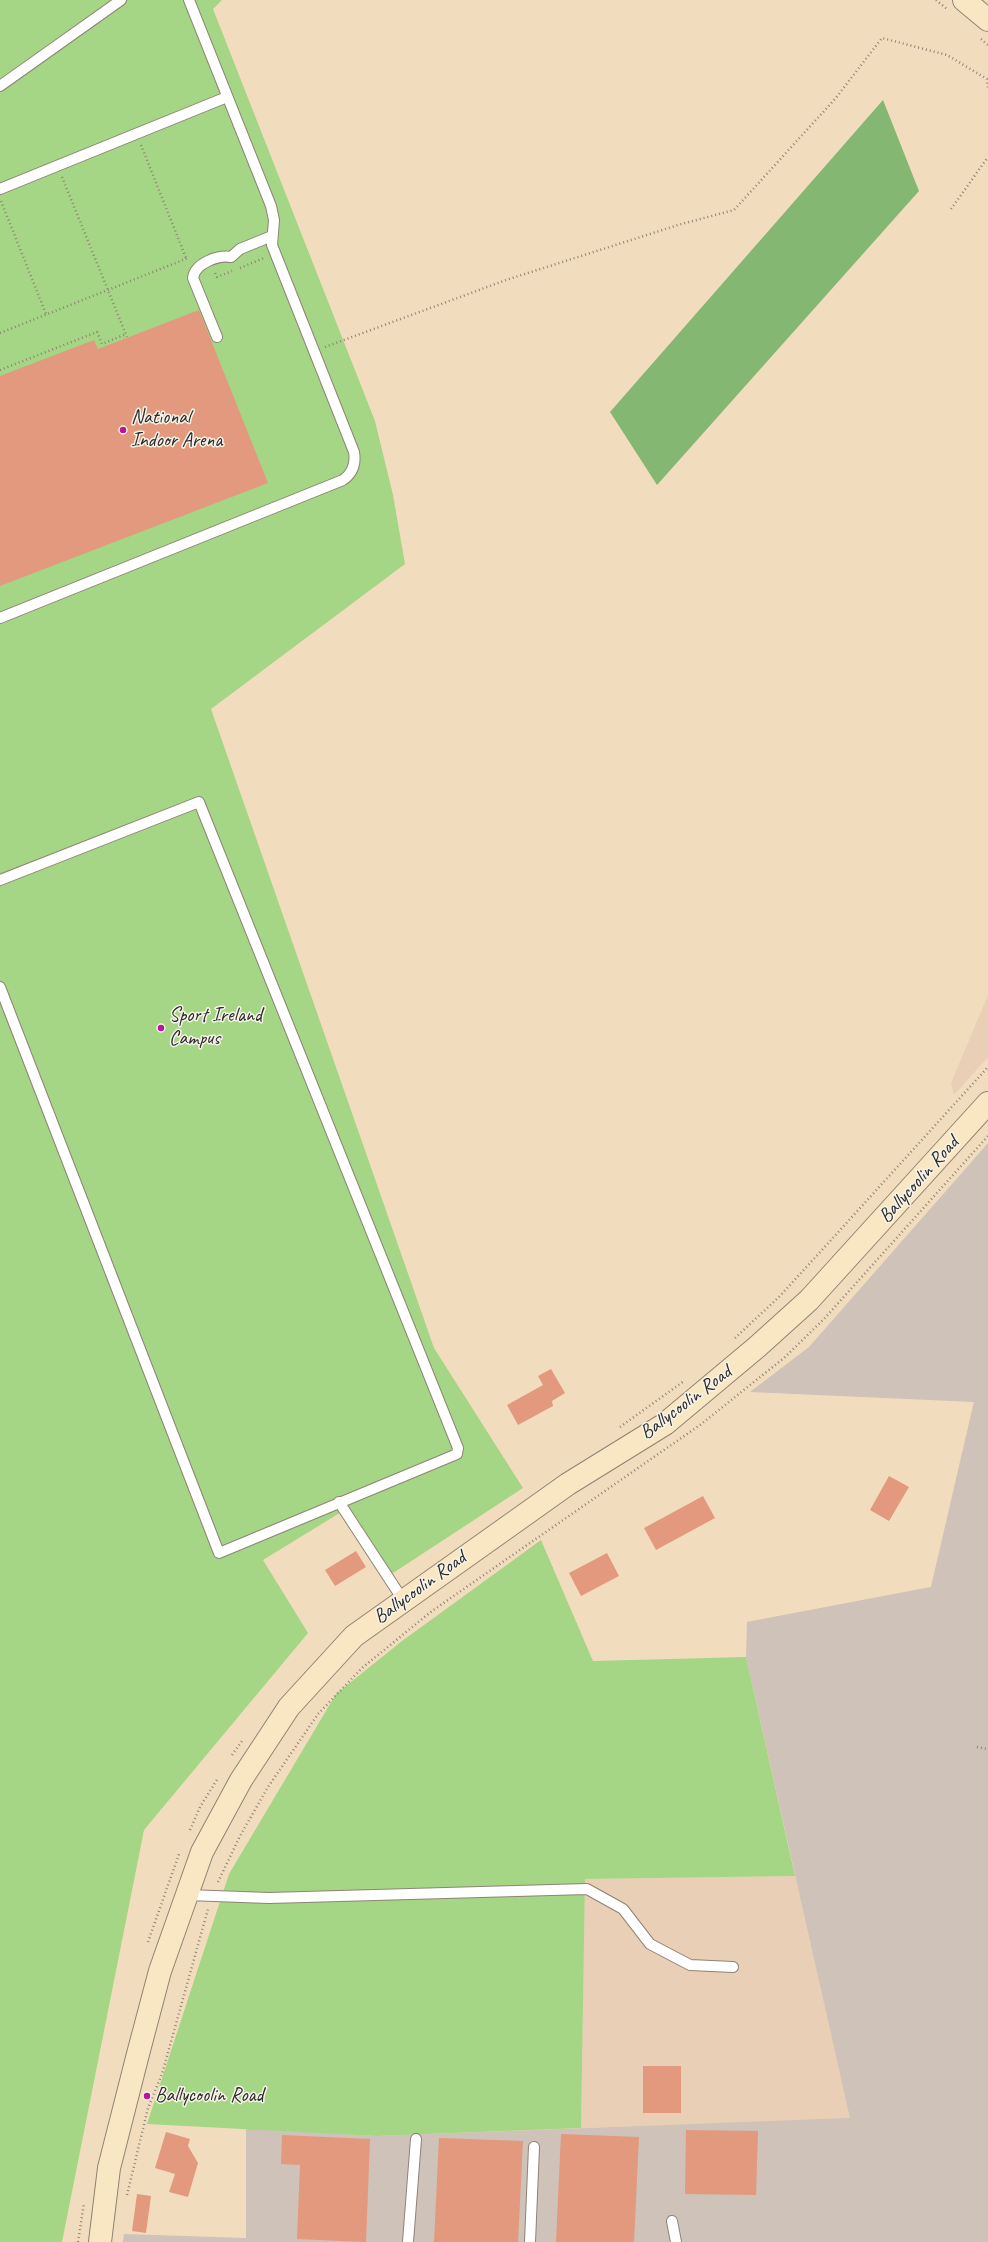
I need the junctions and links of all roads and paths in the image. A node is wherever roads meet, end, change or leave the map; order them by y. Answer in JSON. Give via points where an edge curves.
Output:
{"nodes":[{"id":1,"x":121,"y":0,"type":"edge"},
{"id":2,"x":189,"y":0,"type":"edge"},
{"id":3,"x":964,"y":0,"type":"edge"},
{"id":4,"x":988,"y":20,"type":"edge"},
{"id":5,"x":0,"y":86,"type":"edge"},
{"id":6,"x":988,"y":88,"type":"edge"},
{"id":7,"x":227,"y":98,"type":"junction"},
{"id":8,"x":136,"y":133,"type":"junction"},
{"id":9,"x":988,"y":157,"type":"edge"},
{"id":10,"x":57,"y":165,"type":"junction"},
{"id":11,"x":0,"y":189,"type":"edge"},
{"id":12,"x":0,"y":199,"type":"edge"},
{"id":13,"x":951,"y":209,"type":"dead end"},
{"id":14,"x":272,"y":236,"type":"junction"},
{"id":15,"x":275,"y":254,"type":"junction"},
{"id":16,"x":186,"y":258,"type":"junction"},
{"id":17,"x":210,"y":262,"type":"junction"},
{"id":18,"x":108,"y":290,"type":"junction"},
{"id":19,"x":46,"y":314,"type":"junction"},
{"id":20,"x":0,"y":333,"type":"edge"},
{"id":21,"x":217,"y":336,"type":"dead end"},
{"id":22,"x":314,"y":351,"type":"junction"},
{"id":23,"x":0,"y":370,"type":"edge"},
{"id":24,"x":0,"y":618,"type":"edge"},
{"id":25,"x":0,"y":880,"type":"edge"},
{"id":26,"x":0,"y":987,"type":"edge"},
{"id":27,"x":988,"y":1067,"type":"edge"},
{"id":28,"x":988,"y":1103,"type":"edge"},
{"id":29,"x":988,"y":1136,"type":"edge"},
{"id":30,"x":731,"y":1341,"type":"dead end"},
{"id":31,"x":687,"y":1378,"type":"dead end"},
{"id":32,"x":619,"y":1428,"type":"dead end"},
{"id":33,"x":339,"y":1502,"type":"junction"},
{"id":34,"x":403,"y":1600,"type":"junction"},
{"id":35,"x":243,"y":1740,"type":"dead end"},
{"id":36,"x":977,"y":1747,"type":"dead end"},
{"id":37,"x":988,"y":1749,"type":"edge"},
{"id":38,"x":230,"y":1759,"type":"dead end"},
{"id":39,"x":221,"y":1773,"type":"dead end"},
{"id":40,"x":188,"y":1835,"type":"dead end"},
{"id":41,"x":181,"y":1849,"type":"dead end"},
{"id":42,"x":221,"y":1874,"type":"dead end"},
{"id":43,"x":187,"y":1895,"type":"junction"},
{"id":44,"x":206,"y":1914,"type":"dead end"},
{"id":45,"x":147,"y":1946,"type":"dead end"},
{"id":46,"x":733,"y":1967,"type":"dead end"},
{"id":47,"x":416,"y":2139,"type":"dead end"},
{"id":48,"x":534,"y":2147,"type":"dead end"},
{"id":49,"x":126,"y":2198,"type":"dead end"},
{"id":50,"x":84,"y":2201,"type":"dead end"},
{"id":51,"x":672,"y":2221,"type":"dead end"},
{"id":52,"x":78,"y":2242,"type":"edge"},
{"id":53,"x":100,"y":2242,"type":"edge"},
{"id":54,"x":408,"y":2242,"type":"edge"},
{"id":55,"x":530,"y":2242,"type":"edge"},
{"id":56,"x":676,"y":2242,"type":"edge"}],
"edges":[{"from":1,"to":5,"type":"lane"},
{"from":2,"to":7,"type":"lane"},
{"from":3,"to":4,"type":"street"},
{"from":6,"to":22,"type":"path","via":[[987,79],[947,55],[882,38],[834,99],[734,210],[678,225],[506,280]]},
{"from":7,"to":8,"type":"lane"},
{"from":7,"to":14,"type":"lane","via":[[271,206],[274,220]]},
{"from":8,"to":10,"type":"lane"},
{"from":8,"to":16,"type":"path"},
{"from":9,"to":13,"type":"path"},
{"from":10,"to":11,"type":"lane"},
{"from":10,"to":18,"type":"path"},
{"from":12,"to":19,"type":"path"},
{"from":14,"to":15,"type":"lane"},
{"from":14,"to":17,"type":"lane","via":[[240,249],[231,257],[223,256]]},
{"from":15,"to":17,"type":"path","via":[[217,277]]},
{"from":15,"to":22,"type":"lane"},
{"from":16,"to":17,"type":"path","via":[[206,251]]},
{"from":16,"to":18,"type":"path"},
{"from":17,"to":21,"type":"lane","via":[[199,266],[193,278]]},
{"from":18,"to":19,"type":"path"},
{"from":18,"to":23,"type":"path","via":[[126,336],[102,344],[97,332]]},
{"from":19,"to":20,"type":"path"},
{"from":22,"to":24,"type":"lane","via":[[354,452],[354,466],[348,477]]},
{"from":25,"to":33,"type":"lane","via":[[199,802],[458,1448],[458,1454],[452,1458]]},
{"from":26,"to":33,"type":"lane","via":[[219,1553]]},
{"from":27,"to":30,"type":"path","via":[[811,1262]]},
{"from":28,"to":34,"type":"street","name":"Ballycoolin Road","via":[[809,1300],[757,1347],[665,1424],[568,1484]]},
{"from":29,"to":42,"type":"path","via":[[824,1319],[784,1358],[700,1425],[432,1611],[362,1668],[318,1714],[268,1787]]},
{"from":31,"to":32,"type":"path"},
{"from":33,"to":34,"type":"lane"},
{"from":34,"to":43,"type":"street","name":"Ballycoolin Road","via":[[354,1636],[289,1707],[241,1780],[202,1852]]},
{"from":35,"to":38,"type":"path"},
{"from":36,"to":37,"type":"path"},
{"from":39,"to":40,"type":"path","via":[[200,1807]]},
{"from":41,"to":45,"type":"path"},
{"from":43,"to":46,"type":"lane","via":[[269,1898],[587,1889],[623,1909],[650,1944],[690,1965]]},
{"from":43,"to":53,"type":"street","name":"Ballycoolin Road","via":[[160,1971],[109,2168]]},
{"from":44,"to":49,"type":"path","via":[[162,2074],[148,2108]]},
{"from":47,"to":54,"type":"lane"},
{"from":48,"to":55,"type":"lane"},
{"from":50,"to":52,"type":"path"},
{"from":51,"to":56,"type":"lane"}]}
